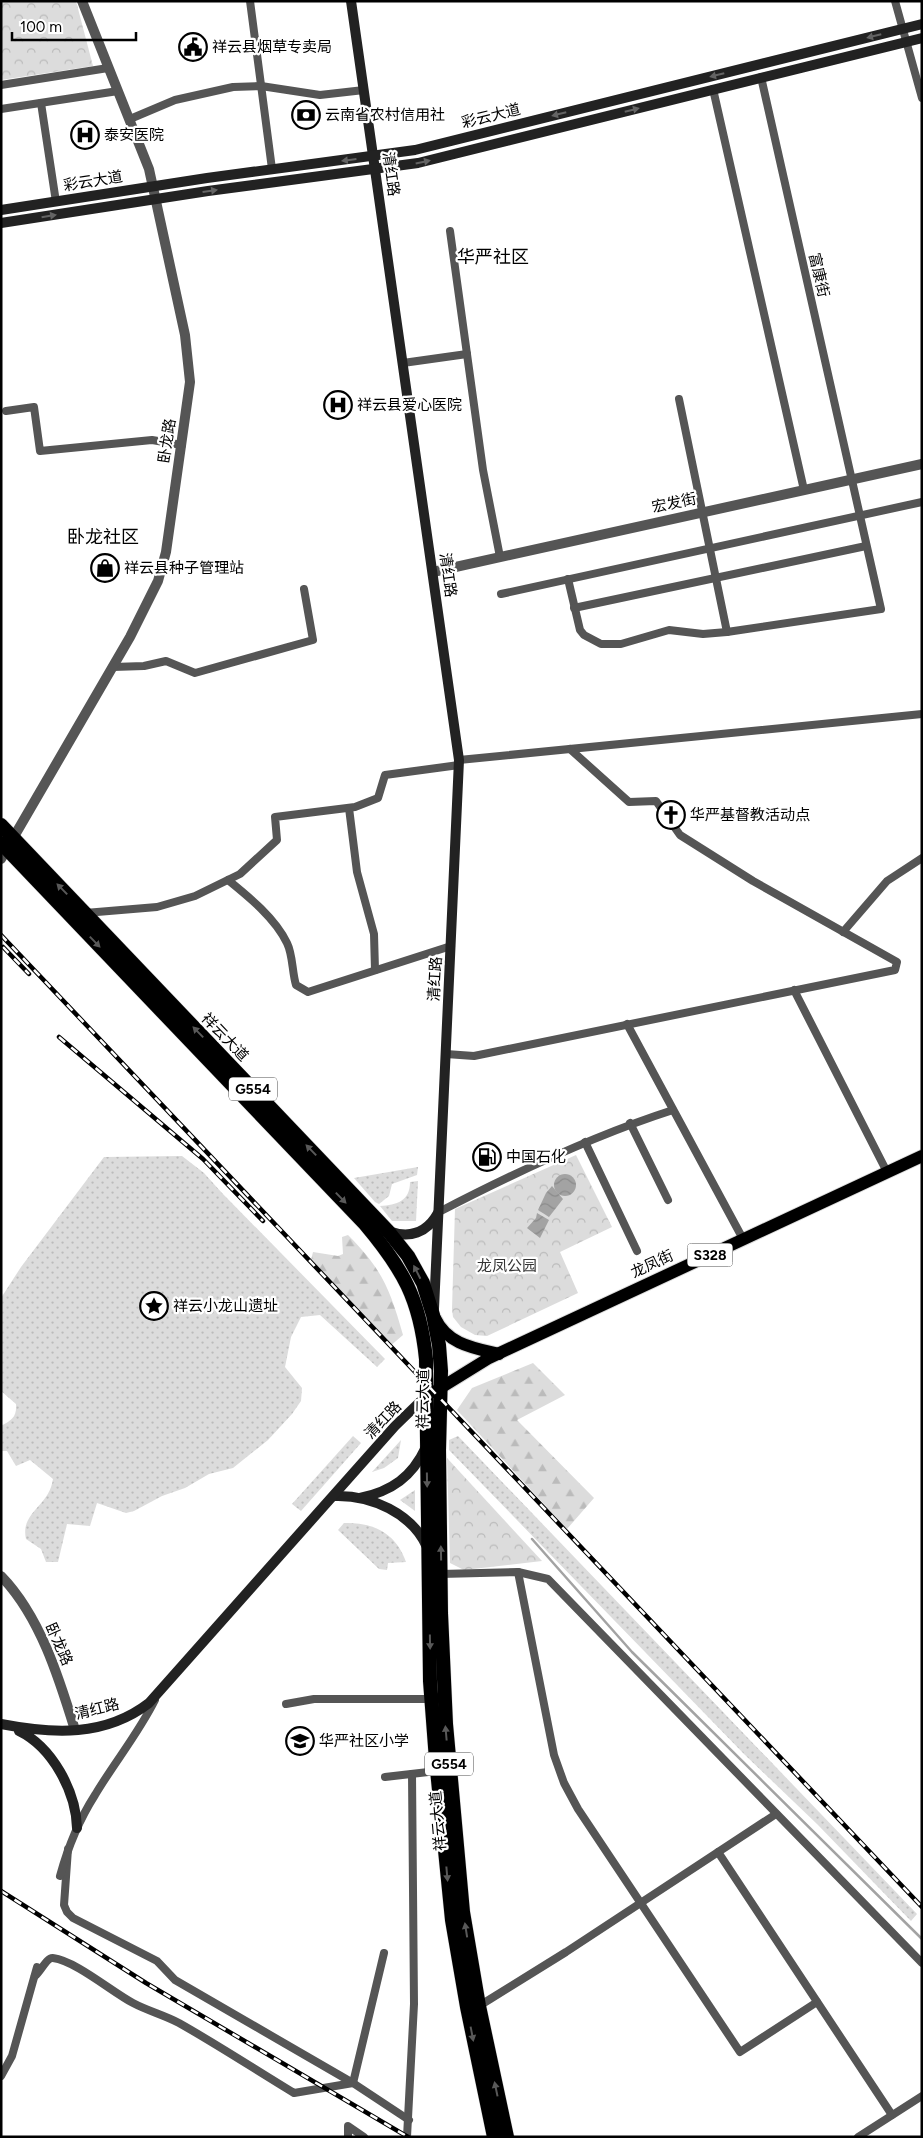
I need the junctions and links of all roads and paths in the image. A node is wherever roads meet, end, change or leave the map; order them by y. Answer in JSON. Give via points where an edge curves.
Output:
{"nodes":[{"id":1,"x":82,"y":1,"type":"edge"},
{"id":2,"x":250,"y":1,"type":"edge"},
{"id":3,"x":351,"y":1,"type":"edge"},
{"id":4,"x":896,"y":1,"type":"edge"},
{"id":5,"x":922,"y":24,"type":"edge"},
{"id":6,"x":903,"y":29,"type":"junction"},
{"id":7,"x":922,"y":38,"type":"edge"},
{"id":8,"x":906,"y":42,"type":"junction"},
{"id":9,"x":108,"y":68,"type":"junction"},
{"id":10,"x":760,"y":78,"type":"junction"},
{"id":11,"x":1,"y":84,"type":"edge"},
{"id":12,"x":261,"y":86,"type":"junction"},
{"id":13,"x":364,"y":90,"type":"junction"},
{"id":14,"x":713,"y":90,"type":"junction"},
{"id":15,"x":118,"y":91,"type":"junction"},
{"id":16,"x":922,"y":98,"type":"edge"},
{"id":17,"x":41,"y":103,"type":"junction"},
{"id":18,"x":1,"y":109,"type":"edge"},
{"id":19,"x":130,"y":119,"type":"junction"},
{"id":20,"x":373,"y":157,"type":"junction"},
{"id":21,"x":272,"y":169,"type":"junction"},
{"id":22,"x":375,"y":170,"type":"junction"},
{"id":23,"x":154,"y":186,"type":"junction"},
{"id":24,"x":157,"y":199,"type":"junction"},
{"id":25,"x":56,"y":202,"type":"junction"},
{"id":26,"x":1,"y":210,"type":"edge"},
{"id":27,"x":1,"y":223,"type":"edge"},
{"id":28,"x":450,"y":231,"type":"dead end"},
{"id":29,"x":467,"y":354,"type":"junction"},
{"id":30,"x":403,"y":363,"type":"junction"},
{"id":31,"x":679,"y":399,"type":"dead end"},
{"id":32,"x":6,"y":411,"type":"dead end"},
{"id":33,"x":182,"y":445,"type":"junction"},
{"id":34,"x":922,"y":464,"type":"edge"},
{"id":35,"x":851,"y":479,"type":"junction"},
{"id":36,"x":804,"y":490,"type":"junction"},
{"id":37,"x":922,"y":502,"type":"edge"},
{"id":38,"x":702,"y":512,"type":"junction"},
{"id":39,"x":859,"y":515,"type":"junction"},
{"id":40,"x":866,"y":546,"type":"junction"},
{"id":41,"x":709,"y":548,"type":"junction"},
{"id":42,"x":500,"y":557,"type":"junction"},
{"id":43,"x":433,"y":572,"type":"junction"},
{"id":44,"x":716,"y":578,"type":"junction"},
{"id":45,"x":568,"y":579,"type":"junction"},
{"id":46,"x":304,"y":588,"type":"dead end"},
{"id":47,"x":501,"y":594,"type":"dead end"},
{"id":48,"x":574,"y":608,"type":"junction"},
{"id":49,"x":726,"y":632,"type":"junction"},
{"id":50,"x":113,"y":667,"type":"junction"},
{"id":51,"x":921,"y":715,"type":"edge"},
{"id":52,"x":570,"y":749,"type":"junction"},
{"id":53,"x":459,"y":763,"type":"junction"},
{"id":54,"x":349,"y":808,"type":"junction"},
{"id":55,"x":1,"y":825,"type":"edge"},
{"id":56,"x":6,"y":847,"type":"edge"},
{"id":57,"x":922,"y":858,"type":"edge"},
{"id":58,"x":228,"y":880,"type":"junction"},
{"id":59,"x":85,"y":914,"type":"junction"},
{"id":60,"x":843,"y":932,"type":"junction"},
{"id":61,"x":451,"y":946,"type":"junction"},
{"id":62,"x":375,"y":970,"type":"junction"},
{"id":63,"x":794,"y":990,"type":"junction"},
{"id":64,"x":626,"y":1024,"type":"junction"},
{"id":65,"x":446,"y":1054,"type":"junction"},
{"id":66,"x":673,"y":1110,"type":"junction"},
{"id":67,"x":630,"y":1123,"type":"junction"},
{"id":68,"x":585,"y":1142,"type":"junction"},
{"id":69,"x":922,"y":1156,"type":"edge"},
{"id":70,"x":887,"y":1172,"type":"junction"},
{"id":71,"x":668,"y":1200,"type":"dead end"},
{"id":72,"x":439,"y":1212,"type":"junction"},
{"id":73,"x":388,"y":1231,"type":"junction"},
{"id":74,"x":743,"y":1240,"type":"junction"},
{"id":75,"x":637,"y":1251,"type":"dead end"},
{"id":76,"x":433,"y":1315,"type":"junction"},
{"id":77,"x":499,"y":1354,"type":"junction"},
{"id":78,"x":441,"y":1387,"type":"junction"},
{"id":79,"x":428,"y":1396,"type":"junction"},
{"id":80,"x":426,"y":1446,"type":"junction"},
{"id":81,"x":335,"y":1496,"type":"junction"},
{"id":82,"x":360,"y":1498,"type":"junction"},
{"id":83,"x":428,"y":1554,"type":"junction"},
{"id":84,"x":518,"y":1572,"type":"junction"},
{"id":85,"x":441,"y":1574,"type":"junction"},
{"id":86,"x":1,"y":1576,"type":"edge"},
{"id":87,"x":156,"y":1697,"type":"junction"},
{"id":88,"x":431,"y":1699,"type":"junction"},
{"id":89,"x":286,"y":1704,"type":"dead end"},
{"id":90,"x":1,"y":1724,"type":"edge"},
{"id":91,"x":75,"y":1730,"type":"junction"},
{"id":92,"x":437,"y":1771,"type":"junction"},
{"id":93,"x":412,"y":1774,"type":"junction"},
{"id":94,"x":385,"y":1777,"type":"dead end"},
{"id":95,"x":776,"y":1814,"type":"junction"},
{"id":96,"x":77,"y":1828,"type":"junction"},
{"id":97,"x":68,"y":1849,"type":"junction"},
{"id":98,"x":718,"y":1852,"type":"junction"},
{"id":99,"x":60,"y":1876,"type":"dead end"},
{"id":100,"x":641,"y":1903,"type":"junction"},
{"id":101,"x":384,"y":1953,"type":"dead end"},
{"id":102,"x":922,"y":1963,"type":"edge"},
{"id":103,"x":36,"y":1967,"type":"dead end"},
{"id":104,"x":35,"y":1976,"type":"junction"},
{"id":105,"x":817,"y":2002,"type":"junction"},
{"id":106,"x":473,"y":2006,"type":"junction"},
{"id":107,"x":1,"y":2076,"type":"edge"},
{"id":108,"x":353,"y":2083,"type":"junction"},
{"id":109,"x":922,"y":2096,"type":"edge"},
{"id":110,"x":892,"y":2115,"type":"junction"},
{"id":111,"x":409,"y":2120,"type":"junction"},
{"id":112,"x":348,"y":2137,"type":"edge"},
{"id":113,"x":364,"y":2137,"type":"edge"},
{"id":114,"x":407,"y":2137,"type":"edge"},
{"id":115,"x":494,"y":2137,"type":"edge"},
{"id":116,"x":507,"y":2137,"type":"edge"},
{"id":117,"x":858,"y":2137,"type":"edge"}],
"edges":[{"from":1,"to":9,"type":"street","name":"卧龙路"},
{"from":2,"to":12,"type":"street"},
{"from":3,"to":13,"type":"main road","name":"清红路"},
{"from":4,"to":6,"type":"street"},
{"from":5,"to":6,"type":"main road","name":"彩云大道"},
{"from":6,"to":8,"type":"street"},
{"from":6,"to":20,"type":"main road","name":"彩云大道","one_way":true,"via":[[437,145]]},
{"from":7,"to":8,"type":"main road","name":"彩云大道"},
{"from":8,"to":10,"type":"main road","name":"彩云大道"},
{"from":8,"to":16,"type":"street"},
{"from":9,"to":11,"type":"street"},
{"from":9,"to":15,"type":"street","name":"卧龙路"},
{"from":10,"to":14,"type":"main road","name":"彩云大道"},
{"from":10,"to":35,"type":"street","name":"富康街"},
{"from":12,"to":13,"type":"street","via":[[320,95]]},
{"from":12,"to":19,"type":"street","via":[[197,93]]},
{"from":12,"to":21,"type":"street"},
{"from":13,"to":20,"type":"main road","name":"清红路"},
{"from":22,"to":14,"type":"main road","name":"彩云大道","one_way":true,"via":[[440,158]]},
{"from":14,"to":36,"type":"street"},
{"from":15,"to":17,"type":"street"},
{"from":15,"to":19,"type":"street","name":"卧龙路"},
{"from":17,"to":18,"type":"street"},
{"from":17,"to":25,"type":"street"},
{"from":19,"to":23,"type":"street","name":"卧龙路"},
{"from":20,"to":21,"type":"main road","name":"彩云大道","one_way":true},
{"from":20,"to":22,"type":"main road","name":"清红路"},
{"from":21,"to":23,"type":"main road","name":"彩云大道"},
{"from":24,"to":22,"type":"main road","name":"彩云大道","one_way":true},
{"from":22,"to":30,"type":"main road","name":"清红路"},
{"from":23,"to":24,"type":"street","name":"卧龙路"},
{"from":23,"to":25,"type":"main road","name":"彩云大道"},
{"from":27,"to":24,"type":"main road","name":"彩云大道","one_way":true},
{"from":24,"to":33,"type":"street","name":"卧龙路","via":[[188,352],[190,382]]},
{"from":25,"to":26,"type":"main road","name":"彩云大道"},
{"from":28,"to":29,"type":"street"},
{"from":29,"to":30,"type":"street"},
{"from":29,"to":42,"type":"street","via":[[483,470]]},
{"from":30,"to":43,"type":"main road","name":"清红路"},
{"from":31,"to":38,"type":"street"},
{"from":32,"to":33,"type":"street","via":[[34,407],[40,451],[152,440]]},
{"from":33,"to":50,"type":"street","name":"卧龙路","via":[[163,566],[150,599]]},
{"from":34,"to":35,"type":"street","name":"宏发街"},
{"from":35,"to":36,"type":"street","name":"宏发街"},
{"from":35,"to":39,"type":"street","name":"富康街"},
{"from":36,"to":38,"type":"street","name":"宏发街"},
{"from":37,"to":39,"type":"street"},
{"from":38,"to":41,"type":"street"},
{"from":38,"to":42,"type":"street","name":"宏发街"},
{"from":39,"to":40,"type":"street","name":"富康街"},
{"from":39,"to":41,"type":"street"},
{"from":40,"to":44,"type":"street"},
{"from":40,"to":49,"type":"street","name":"富康街","via":[[881,609]]},
{"from":41,"to":44,"type":"street"},
{"from":41,"to":45,"type":"street"},
{"from":42,"to":43,"type":"street","name":"宏发街"},
{"from":43,"to":53,"type":"main road","name":"清红路"},
{"from":44,"to":48,"type":"street"},
{"from":44,"to":49,"type":"street"},
{"from":45,"to":47,"type":"street"},
{"from":45,"to":48,"type":"street"},
{"from":46,"to":50,"type":"street","via":[[313,640],[195,673],[166,662]]},
{"from":48,"to":49,"type":"street","via":[[584,635],[606,646],[633,642],[669,630],[703,634]]},
{"from":50,"to":56,"type":"street","name":"卧龙路"},
{"from":51,"to":52,"type":"street"},
{"from":52,"to":53,"type":"street"},
{"from":52,"to":60,"type":"street","via":[[629,802],[656,802],[680,835]]},
{"from":53,"to":54,"type":"street","via":[[384,775],[378,798]]},
{"from":53,"to":61,"type":"main road","name":"清红路"},
{"from":54,"to":58,"type":"street","via":[[275,817],[277,840],[240,874]]},
{"from":54,"to":62,"type":"street","via":[[357,872],[374,934]]},
{"from":55,"to":56,"type":"highway","name":"祥云大道","number":"G554"},
{"from":59,"to":56,"type":"highway","name":"祥云大道","number":"G554","one_way":true},
{"from":56,"to":79,"type":"highway","name":"祥云大道","number":"G554","one_way":true,"via":[[391,1254],[410,1288],[421,1324]]},
{"from":57,"to":60,"type":"street","via":[[887,880]]},
{"from":58,"to":59,"type":"street","via":[[195,896],[157,907]]},
{"from":58,"to":62,"type":"street","via":[[250,899],[287,943],[296,985],[300,989],[308,992]]},
{"from":73,"to":59,"type":"highway","name":"祥云大道","number":"G554","one_way":true},
{"from":60,"to":63,"type":"street","via":[[898,962],[895,970]]},
{"from":61,"to":62,"type":"street"},
{"from":61,"to":65,"type":"main road","name":"清红路"},
{"from":63,"to":64,"type":"street"},
{"from":63,"to":70,"type":"street"},
{"from":64,"to":65,"type":"street","via":[[474,1056]]},
{"from":64,"to":66,"type":"street"},
{"from":65,"to":72,"type":"main road","name":"清红路"},
{"from":66,"to":67,"type":"street"},
{"from":66,"to":74,"type":"street"},
{"from":67,"to":68,"type":"street"},
{"from":67,"to":71,"type":"street"},
{"from":68,"to":72,"type":"street"},
{"from":68,"to":75,"type":"street"},
{"from":69,"to":70,"type":"main road","name":"龙凤街","number":"S328"},
{"from":70,"to":74,"type":"main road","name":"龙凤街","number":"S328"},
{"from":72,"to":73,"type":"main road","via":[[430,1226],[420,1232],[407,1235]]},
{"from":72,"to":76,"type":"main road","name":"清红路"},
{"from":76,"to":73,"type":"highway","name":"祥云大道","number":"G554","one_way":true,"via":[[412,1262]]},
{"from":74,"to":77,"type":"main road","name":"龙凤街","number":"S328"},
{"from":76,"to":77,"type":"main road","via":[[442,1330],[456,1341]]},
{"from":76,"to":78,"type":"highway","name":"祥云大道","number":"G554","via":[[439,1345]]},
{"from":76,"to":79,"type":"main road","name":"清红路"},
{"from":77,"to":78,"type":"main road","name":"龙凤街","number":"S328"},
{"from":78,"to":79,"type":"main road","name":"龙凤街","number":"S328"},
{"from":85,"to":78,"type":"highway","name":"祥云大道","number":"G554","one_way":true},
{"from":79,"to":80,"type":"highway","name":"祥云大道","number":"G554"},
{"from":79,"to":81,"type":"main road","name":"清红路","via":[[395,1426]]},
{"from":80,"to":82,"type":"main road","via":[[415,1468],[404,1480]]},
{"from":80,"to":83,"type":"highway","name":"祥云大道","number":"G554","one_way":true},
{"from":81,"to":82,"type":"main road"},
{"from":81,"to":87,"type":"main road","name":"清红路"},
{"from":82,"to":83,"type":"main road","via":[[407,1520],[421,1535]]},
{"from":83,"to":88,"type":"highway","name":"祥云大道","number":"G554","one_way":true},
{"from":84,"to":85,"type":"street"},
{"from":84,"to":95,"type":"street","via":[[548,1579]]},
{"from":84,"to":100,"type":"street","via":[[554,1754],[564,1783]]},
{"from":106,"to":85,"type":"highway","name":"祥云大道","number":"G554","one_way":true,"via":[[448,1751]]},
{"from":86,"to":91,"type":"street","name":"卧龙路","via":[[18,1596],[37,1630]]},
{"from":87,"to":91,"type":"main road","name":"清红路","via":[[124,1719]]},
{"from":87,"to":96,"type":"street"},
{"from":88,"to":89,"type":"street","via":[[314,1699]]},
{"from":88,"to":92,"type":"highway","name":"祥云大道","number":"G554"},
{"from":90,"to":91,"type":"main road","name":"清红路","via":[[45,1732]]},
{"from":90,"to":96,"type":"main road","via":[[27,1735],[47,1752],[71,1795]]},
{"from":92,"to":93,"type":"street"},
{"from":92,"to":106,"type":"highway","name":"祥云大道","number":"G554","one_way":true,"via":[[452,1920]]},
{"from":93,"to":94,"type":"street"},
{"from":93,"to":111,"type":"street","via":[[414,2004]]},
{"from":95,"to":98,"type":"street"},
{"from":95,"to":102,"type":"street"},
{"from":96,"to":97,"type":"street"},
{"from":97,"to":99,"type":"street"},
{"from":97,"to":108,"type":"street","via":[[64,1905],[73,1918],[157,1961],[175,1980]]},
{"from":98,"to":100,"type":"street"},
{"from":98,"to":105,"type":"street"},
{"from":100,"to":105,"type":"street","via":[[740,2052]]},
{"from":100,"to":106,"type":"street"},
{"from":101,"to":108,"type":"street"},
{"from":103,"to":104,"type":"street"},
{"from":104,"to":107,"type":"street","via":[[12,2056]]},
{"from":104,"to":108,"type":"street","via":[[49,1958],[79,1969],[134,2004],[178,2022],[294,2093]]},
{"from":105,"to":110,"type":"street"},
{"from":106,"to":115,"type":"highway","name":"祥云大道","number":"G554","one_way":true},
{"from":116,"to":106,"type":"highway","name":"祥云大道","number":"G554","one_way":true},
{"from":108,"to":111,"type":"street"},
{"from":109,"to":110,"type":"street"},
{"from":110,"to":117,"type":"street"},
{"from":111,"to":114,"type":"street"},
{"from":112,"to":113,"type":"street","via":[[348,2126]]}]}
